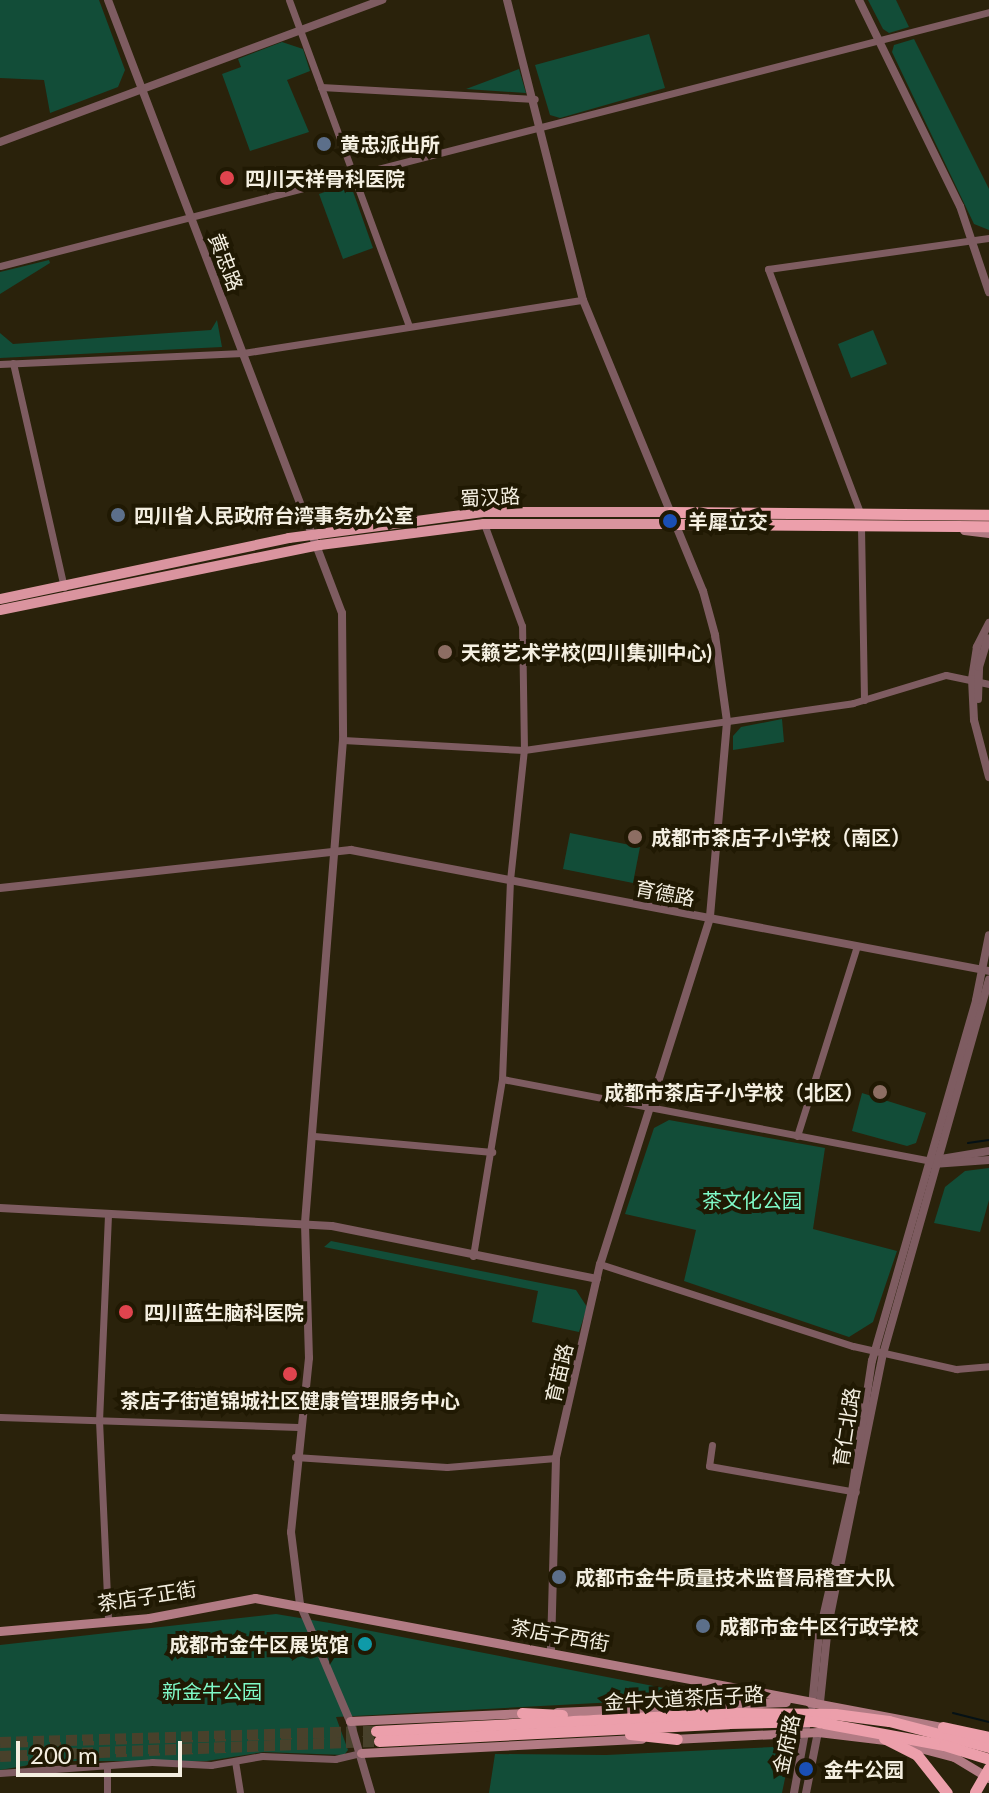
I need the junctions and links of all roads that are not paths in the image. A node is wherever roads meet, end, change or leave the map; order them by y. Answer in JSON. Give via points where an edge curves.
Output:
{"nodes":[{"id":1,"x":108,"y":0,"type":"edge"},
{"id":2,"x":289,"y":0,"type":"edge"},
{"id":3,"x":382,"y":0,"type":"edge"},
{"id":4,"x":507,"y":0,"type":"edge"},
{"id":5,"x":859,"y":0,"type":"edge"},
{"id":6,"x":989,"y":12,"type":"edge"},
{"id":7,"x":300,"y":28,"type":"junction"},
{"id":8,"x":879,"y":42,"type":"junction"},
{"id":9,"x":321,"y":87,"type":"junction"},
{"id":10,"x":141,"y":89,"type":"junction"},
{"id":11,"x":535,"y":99,"type":"junction"},
{"id":12,"x":543,"y":126,"type":"junction"},
{"id":13,"x":0,"y":142,"type":"edge"},
{"id":14,"x":354,"y":175,"type":"junction"},
{"id":15,"x":192,"y":217,"type":"junction"},
{"id":16,"x":989,"y":238,"type":"edge"},
{"id":17,"x":973,"y":240,"type":"junction"},
{"id":18,"x":0,"y":266,"type":"edge"},
{"id":19,"x":989,"y":292,"type":"edge"},
{"id":20,"x":583,"y":300,"type":"junction"},
{"id":21,"x":409,"y":326,"type":"junction"},
{"id":22,"x":243,"y":353,"type":"junction"},
{"id":23,"x":13,"y":363,"type":"junction"},
{"id":24,"x":0,"y":364,"type":"edge"},
{"id":25,"x":989,"y":515,"type":"edge"},
{"id":26,"x":674,"y":518,"type":"junction"},
{"id":27,"x":861,"y":522,"type":"junction"},
{"id":28,"x":484,"y":524,"type":"junction"},
{"id":29,"x":941,"y":526,"type":"junction"},
{"id":30,"x":989,"y":526,"type":"edge"},
{"id":31,"x":989,"y":533,"type":"edge"},
{"id":32,"x":316,"y":540,"type":"junction"},
{"id":33,"x":64,"y":587,"type":"junction"},
{"id":34,"x":0,"y":599,"type":"edge"},
{"id":35,"x":0,"y":610,"type":"edge"},
{"id":36,"x":989,"y":623,"type":"edge"},
{"id":37,"x":989,"y":634,"type":"edge"},
{"id":38,"x":975,"y":679,"type":"junction"},
{"id":39,"x":989,"y":684,"type":"edge"},
{"id":40,"x":864,"y":700,"type":"junction"},
{"id":41,"x":727,"y":722,"type":"junction"},
{"id":42,"x":343,"y":740,"type":"junction"},
{"id":43,"x":524,"y":750,"type":"junction"},
{"id":44,"x":989,"y":762,"type":"edge"},
{"id":45,"x":989,"y":777,"type":"edge"},
{"id":46,"x":334,"y":850,"type":"junction"},
{"id":47,"x":510,"y":880,"type":"junction"},
{"id":48,"x":0,"y":888,"type":"edge"},
{"id":49,"x":710,"y":918,"type":"junction"},
{"id":50,"x":989,"y":935,"type":"edge"},
{"id":51,"x":857,"y":946,"type":"junction"},
{"id":52,"x":986,"y":970,"type":"edge"},
{"id":53,"x":989,"y":980,"type":"edge"},
{"id":54,"x":502,"y":1079,"type":"junction"},
{"id":55,"x":652,"y":1111,"type":"junction"},
{"id":56,"x":314,"y":1136,"type":"junction"},
{"id":57,"x":797,"y":1136,"type":"junction"},
{"id":58,"x":989,"y":1151,"type":"edge"},
{"id":59,"x":492,"y":1152,"type":"junction"},
{"id":60,"x":989,"y":1160,"type":"edge"},
{"id":61,"x":935,"y":1162,"type":"junction"},
{"id":62,"x":0,"y":1208,"type":"edge"},
{"id":63,"x":108,"y":1215,"type":"junction"},
{"id":64,"x":305,"y":1224,"type":"junction"},
{"id":65,"x":473,"y":1256,"type":"junction"},
{"id":66,"x":600,"y":1264,"type":"junction"},
{"id":67,"x":597,"y":1279,"type":"junction"},
{"id":68,"x":879,"y":1353,"type":"junction"},
{"id":69,"x":989,"y":1366,"type":"edge"},
{"id":70,"x":0,"y":1417,"type":"edge"},
{"id":71,"x":99,"y":1420,"type":"junction"},
{"id":72,"x":298,"y":1427,"type":"junction"},
{"id":73,"x":712,"y":1445,"type":"dead end"},
{"id":74,"x":295,"y":1457,"type":"junction"},
{"id":75,"x":556,"y":1458,"type":"junction"},
{"id":76,"x":855,"y":1492,"type":"junction"},
{"id":77,"x":300,"y":1604,"type":"junction"},
{"id":78,"x":108,"y":1622,"type":"junction"},
{"id":79,"x":0,"y":1631,"type":"edge"},
{"id":80,"x":551,"y":1651,"type":"junction"},
{"id":81,"x":817,"y":1702,"type":"junction"},
{"id":82,"x":522,"y":1713,"type":"junction"},
{"id":83,"x":729,"y":1718,"type":"junction"},
{"id":84,"x":635,"y":1719,"type":"junction"},
{"id":85,"x":350,"y":1721,"type":"junction"},
{"id":86,"x":889,"y":1721,"type":"junction"},
{"id":87,"x":865,"y":1730,"type":"junction"},
{"id":88,"x":593,"y":1731,"type":"junction"},
{"id":89,"x":818,"y":1732,"type":"junction"},
{"id":90,"x":804,"y":1733,"type":"junction"},
{"id":91,"x":989,"y":1737,"type":"edge"},
{"id":92,"x":677,"y":1739,"type":"junction"},
{"id":93,"x":989,"y":1747,"type":"edge"},
{"id":94,"x":361,"y":1753,"type":"junction"},
{"id":95,"x":989,"y":1759,"type":"edge"},
{"id":96,"x":235,"y":1761,"type":"junction"},
{"id":97,"x":107,"y":1768,"type":"junction"},
{"id":98,"x":989,"y":1768,"type":"edge"},
{"id":99,"x":0,"y":1773,"type":"edge"},
{"id":100,"x":989,"y":1778,"type":"edge"},
{"id":101,"x":107,"y":1793,"type":"edge"},
{"id":102,"x":240,"y":1793,"type":"edge"},
{"id":103,"x":371,"y":1793,"type":"edge"},
{"id":104,"x":794,"y":1793,"type":"edge"},
{"id":105,"x":806,"y":1793,"type":"edge"},
{"id":106,"x":947,"y":1793,"type":"edge"},
{"id":107,"x":975,"y":1793,"type":"edge"}],
"edges":[{"from":1,"to":10,"type":"street","name":"黄忠路"},
{"from":2,"to":7,"type":"street"},
{"from":3,"to":7,"type":"street"},
{"from":4,"to":11,"type":"street","name":"育苗路"},
{"from":5,"to":8,"type":"street"},
{"from":6,"to":8,"type":"street"},
{"from":7,"to":9,"type":"street"},
{"from":7,"to":10,"type":"street"},
{"from":8,"to":12,"type":"street"},
{"from":8,"to":17,"type":"street"},
{"from":9,"to":11,"type":"street"},
{"from":9,"to":14,"type":"street"},
{"from":10,"to":13,"type":"street"},
{"from":10,"to":15,"type":"street","name":"黄忠路"},
{"from":11,"to":12,"type":"street","name":"育苗路"},
{"from":12,"to":14,"type":"street"},
{"from":12,"to":20,"type":"street","name":"育苗路"},
{"from":14,"to":15,"type":"street"},
{"from":14,"to":21,"type":"street"},
{"from":15,"to":18,"type":"street"},
{"from":15,"to":22,"type":"street","name":"黄忠路"},
{"from":16,"to":17,"type":"street"},
{"from":17,"to":19,"type":"street"},
{"from":17,"to":27,"type":"street","via":[[768,269]]},
{"from":20,"to":21,"type":"street"},
{"from":20,"to":26,"type":"street","name":"育苗路"},
{"from":21,"to":22,"type":"street"},
{"from":22,"to":23,"type":"street"},
{"from":22,"to":32,"type":"street","name":"黄忠路"},
{"from":23,"to":24,"type":"street"},
{"from":23,"to":33,"type":"street"},
{"from":25,"to":27,"type":"highway","name":"蜀汉路"},
{"from":26,"to":27,"type":"highway","name":"蜀汉路"},
{"from":26,"to":28,"type":"main road","name":"蜀汉路"},
{"from":26,"to":32,"type":"main road","name":"蜀汉路","via":[[483,512]]},
{"from":26,"to":41,"type":"street","name":"育苗路","via":[[715,635]]},
{"from":27,"to":29,"type":"highway","name":"蜀汉路"},
{"from":27,"to":40,"type":"street"},
{"from":28,"to":32,"type":"main road","name":"蜀汉路"},
{"from":28,"to":43,"type":"street","via":[[522,626]]},
{"from":29,"to":30,"type":"highway","name":"蜀汉路"},
{"from":29,"to":31,"type":"main road"},
{"from":32,"to":33,"type":"main road","name":"蜀汉路"},
{"from":32,"to":35,"type":"main road","name":"蜀汉路"},
{"from":32,"to":42,"type":"street","name":"黄忠路","via":[[342,613]]},
{"from":33,"to":34,"type":"main road","name":"蜀汉路"},
{"from":36,"to":38,"type":"street","via":[[977,647]]},
{"from":37,"to":38,"type":"street"},
{"from":38,"to":39,"type":"street"},
{"from":38,"to":40,"type":"street","via":[[946,675]]},
{"from":38,"to":44,"type":"street"},
{"from":38,"to":45,"type":"street","via":[[974,720]]},
{"from":40,"to":41,"type":"street"},
{"from":41,"to":43,"type":"street"},
{"from":41,"to":49,"type":"street","name":"育苗路"},
{"from":42,"to":43,"type":"street"},
{"from":42,"to":46,"type":"street","name":"黄忠路"},
{"from":43,"to":47,"type":"street"},
{"from":46,"to":47,"type":"street","name":"育德路"},
{"from":46,"to":48,"type":"street","name":"育德路"},
{"from":46,"to":56,"type":"street","name":"黄忠路"},
{"from":47,"to":49,"type":"street","name":"育德路"},
{"from":47,"to":54,"type":"street"},
{"from":49,"to":51,"type":"street","name":"育德路"},
{"from":49,"to":55,"type":"street","name":"育苗路"},
{"from":50,"to":52,"type":"street"},
{"from":51,"to":52,"type":"street","name":"育德路"},
{"from":51,"to":57,"type":"street"},
{"from":52,"to":61,"type":"street"},
{"from":53,"to":61,"type":"street"},
{"from":54,"to":55,"type":"street"},
{"from":54,"to":59,"type":"street"},
{"from":55,"to":57,"type":"street"},
{"from":55,"to":66,"type":"street","name":"育苗路"},
{"from":56,"to":59,"type":"street"},
{"from":56,"to":64,"type":"street","name":"黄忠路"},
{"from":57,"to":61,"type":"street"},
{"from":58,"to":61,"type":"street"},
{"from":59,"to":65,"type":"street"},
{"from":60,"to":61,"type":"street"},
{"from":61,"to":68,"type":"street","name":"育仁北路"},
{"from":62,"to":63,"type":"street"},
{"from":63,"to":64,"type":"street"},
{"from":63,"to":71,"type":"street"},
{"from":64,"to":65,"type":"street"},
{"from":64,"to":72,"type":"street","name":"黄忠路","via":[[309,1358]]},
{"from":65,"to":67,"type":"street"},
{"from":66,"to":67,"type":"street","name":"育苗路"},
{"from":66,"to":68,"type":"street"},
{"from":67,"to":75,"type":"street","name":"育苗路"},
{"from":68,"to":69,"type":"street","via":[[956,1369]]},
{"from":68,"to":76,"type":"street","name":"育仁北路"},
{"from":70,"to":71,"type":"street"},
{"from":71,"to":72,"type":"street"},
{"from":71,"to":78,"type":"street"},
{"from":72,"to":74,"type":"street","name":"黄忠路"},
{"from":73,"to":76,"type":"street","via":[[709,1466]]},
{"from":74,"to":75,"type":"street","via":[[447,1467]]},
{"from":74,"to":77,"type":"street","name":"黄忠路","via":[[291,1532]]},
{"from":75,"to":80,"type":"street","name":"育苗路"},
{"from":76,"to":81,"type":"street","name":"育仁北路"},
{"from":77,"to":78,"type":"main road","name":"茶店子正街","via":[[255,1598]]},
{"from":77,"to":80,"type":"main road","name":"茶店子西街"},
{"from":77,"to":85,"type":"street","name":"黄忠路"},
{"from":78,"to":79,"type":"main road","name":"茶店子正街"},
{"from":80,"to":81,"type":"main road","name":"茶店子西街"},
{"from":81,"to":82,"type":"main road"},
{"from":81,"to":89,"type":"main road","name":"金府路"},
{"from":81,"to":90,"type":"street","name":"金府路"},
{"from":81,"to":91,"type":"main road"},
{"from":82,"to":84,"type":"highway"},
{"from":82,"to":85,"type":"main road"},
{"from":83,"to":84,"type":"highway","name":"金牛大道茶店子路"},
{"from":83,"to":86,"type":"highway","name":"金牛大道茶店子路","bridge":true,"via":[[813,1711]]},
{"from":83,"to":87,"type":"highway","name":"金牛大道茶店子路","bridge":true,"via":[[813,1721]]},
{"from":83,"to":88,"type":"highway","name":"金牛大道茶店子路"},
{"from":84,"to":88,"type":"highway","name":"金牛大道茶店子路","via":[[377,1736]]},
{"from":85,"to":94,"type":"street","name":"黄忠路"},
{"from":86,"to":91,"type":"highway","bridge":true,"via":[[916,1720]]},
{"from":86,"to":93,"type":"highway","name":"金牛大道茶店子路","bridge":true},
{"from":87,"to":95,"type":"highway","name":"金牛大道茶店子路","bridge":true},
{"from":87,"to":106,"type":"highway","bridge":true,"via":[[917,1755]]},
{"from":88,"to":92,"type":"highway"},
{"from":89,"to":90,"type":"main road"},
{"from":89,"to":100,"type":"main road","via":[[935,1750]]},
{"from":89,"to":105,"type":"street","name":"金府路"},
{"from":90,"to":92,"type":"main road"},
{"from":90,"to":104,"type":"street","name":"金府路"},
{"from":92,"to":94,"type":"main road"},
{"from":94,"to":96,"type":"street","via":[[335,1759],[262,1756]]},
{"from":94,"to":103,"type":"street","name":"黄忠路"},
{"from":96,"to":97,"type":"street"},
{"from":96,"to":102,"type":"street"},
{"from":97,"to":99,"type":"street","via":[[61,1765]]},
{"from":97,"to":101,"type":"street"},
{"from":98,"to":107,"type":"highway","bridge":true}]}
